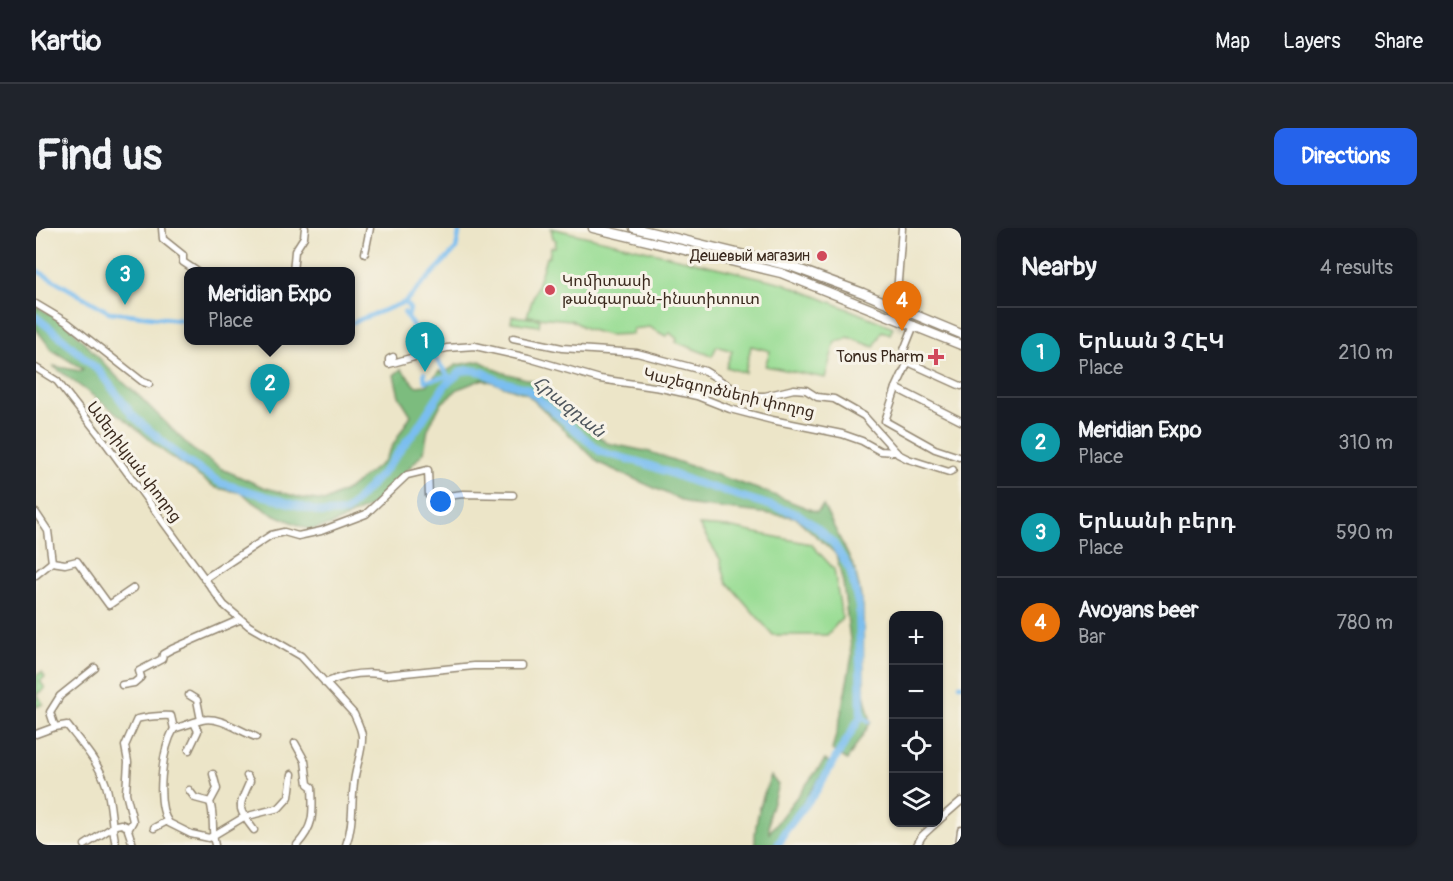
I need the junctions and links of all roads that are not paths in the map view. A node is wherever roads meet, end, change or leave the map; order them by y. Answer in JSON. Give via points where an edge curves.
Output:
{"nodes":[{"id":1,"x":162,"y":228,"type":"edge"},
{"id":2,"x":305,"y":228,"type":"edge"},
{"id":3,"x":370,"y":228,"type":"edge"},
{"id":4,"x":593,"y":228,"type":"edge"},
{"id":5,"x":634,"y":228,"type":"edge"},
{"id":6,"x":902,"y":228,"type":"edge"},
{"id":7,"x":365,"y":253,"type":"dead end"},
{"id":8,"x":190,"y":267,"type":"edge"},
{"id":9,"x":293,"y":267,"type":"edge"},
{"id":10,"x":36,"y":304,"type":"edge"},
{"id":11,"x":896,"y":307,"type":"junction"},
{"id":12,"x":914,"y":325,"type":"junction"},
{"id":13,"x":939,"y":330,"type":"junction"},
{"id":14,"x":513,"y":338,"type":"dead end"},
{"id":15,"x":959,"y":339,"type":"edge"},
{"id":16,"x":393,"y":357,"type":"dead end"},
{"id":17,"x":908,"y":362,"type":"junction"},
{"id":18,"x":36,"y":368,"type":"edge"},
{"id":19,"x":44,"y":372,"type":"junction"},
{"id":20,"x":36,"y":378,"type":"edge"},
{"id":21,"x":149,"y":384,"type":"dead end"},
{"id":22,"x":961,"y":386,"type":"edge"},
{"id":23,"x":896,"y":388,"type":"junction"},
{"id":24,"x":961,"y":421,"type":"edge"},
{"id":25,"x":896,"y":452,"type":"junction"},
{"id":26,"x":960,"y":455,"type":"edge"},
{"id":27,"x":953,"y":470,"type":"junction"},
{"id":28,"x":961,"y":474,"type":"edge"},
{"id":29,"x":513,"y":495,"type":"dead end"},
{"id":30,"x":36,"y":513,"type":"edge"},
{"id":31,"x":52,"y":562,"type":"junction"},
{"id":32,"x":36,"y":575,"type":"edge"},
{"id":33,"x":204,"y":579,"type":"junction"},
{"id":34,"x":134,"y":588,"type":"dead end"},
{"id":35,"x":239,"y":620,"type":"junction"},
{"id":36,"x":523,"y":666,"type":"dead end"},
{"id":37,"x":95,"y":668,"type":"dead end"},
{"id":38,"x":325,"y":683,"type":"junction"},
{"id":39,"x":122,"y":685,"type":"dead end"},
{"id":40,"x":189,"y":695,"type":"dead end"},
{"id":41,"x":198,"y":722,"type":"junction"},
{"id":42,"x":55,"y":726,"type":"junction"},
{"id":43,"x":174,"y":729,"type":"junction"},
{"id":44,"x":36,"y":734,"type":"edge"},
{"id":45,"x":256,"y":737,"type":"dead end"},
{"id":46,"x":295,"y":743,"type":"dead end"},
{"id":47,"x":189,"y":750,"type":"dead end"},
{"id":48,"x":213,"y":774,"type":"dead end"},
{"id":49,"x":292,"y":774,"type":"dead end"},
{"id":50,"x":248,"y":779,"type":"dead end"},
{"id":51,"x":189,"y":790,"type":"dead end"},
{"id":52,"x":961,"y":801,"type":"edge"},
{"id":53,"x":210,"y":802,"type":"junction"},
{"id":54,"x":244,"y":817,"type":"junction"},
{"id":55,"x":943,"y":817,"type":"edge"},
{"id":56,"x":167,"y":821,"type":"junction"},
{"id":57,"x":128,"y":827,"type":"junction"},
{"id":58,"x":932,"y":827,"type":"edge"},
{"id":59,"x":112,"y":828,"type":"junction"},
{"id":60,"x":154,"y":828,"type":"dead end"},
{"id":61,"x":254,"y":830,"type":"dead end"},
{"id":62,"x":961,"y":830,"type":"edge"},
{"id":63,"x":212,"y":835,"type":"junction"},
{"id":64,"x":85,"y":845,"type":"edge"},
{"id":65,"x":116,"y":845,"type":"edge"},
{"id":66,"x":133,"y":845,"type":"edge"},
{"id":67,"x":215,"y":845,"type":"edge"},
{"id":68,"x":297,"y":845,"type":"edge"},
{"id":69,"x":346,"y":845,"type":"edge"},
{"id":70,"x":917,"y":845,"type":"edge"},
{"id":71,"x":958,"y":845,"type":"edge"}],
"edges":[{"from":1,"to":8,"type":"street","via":[[163,239],[183,255],[183,262]]},
{"from":2,"to":9,"type":"street","via":[[295,251]]},
{"from":3,"to":7,"type":"street"},
{"from":4,"to":12,"type":"main road","via":[[781,273]]},
{"from":5,"to":11,"type":"main road","via":[[790,266]]},
{"from":6,"to":11,"type":"street"},
{"from":10,"to":21,"type":"street"},
{"from":11,"to":13,"type":"main road"},
{"from":12,"to":13,"type":"main road"},
{"from":12,"to":17,"type":"street","via":[[904,350]]},
{"from":13,"to":15,"type":"main road"},
{"from":14,"to":25,"type":"street","name":"Կաշեգործների փողոց","via":[[570,349],[637,353],[705,371],[753,396],[806,390],[817,397],[834,399],[864,416]]},
{"from":16,"to":25,"type":"street","name":"Կաշեգործների փողոց","via":[[388,362],[392,365],[455,347],[475,346],[600,379],[697,396],[730,409],[823,429],[880,451]]},
{"from":17,"to":22,"type":"street"},
{"from":17,"to":23,"type":"street"},
{"from":18,"to":19,"type":"street","name":"Ամերիկյան փողոց"},
{"from":19,"to":20,"type":"street"},
{"from":19,"to":33,"type":"street","name":"Ամերիկյան փողոց","via":[[57,381],[105,442]]},
{"from":23,"to":24,"type":"street"},
{"from":23,"to":26,"type":"street","via":[[885,422],[928,446]]},
{"from":25,"to":27,"type":"street","name":"Կաշեգործների փողոց","via":[[949,472]]},
{"from":26,"to":27,"type":"street"},
{"from":27,"to":28,"type":"street","name":"Կաշեգործների փողոց"},
{"from":29,"to":33,"type":"street","via":[[431,498],[428,470],[407,475],[366,514],[321,531],[298,536],[285,532],[272,535]]},
{"from":30,"to":31,"type":"street","via":[[48,531]]},
{"from":31,"to":32,"type":"street"},
{"from":31,"to":34,"type":"street","via":[[77,561],[109,605]]},
{"from":33,"to":35,"type":"street","name":"Ամերիկյան փողոց"},
{"from":35,"to":38,"type":"street","name":"Ամերիկյան փողոց","via":[[301,656]]},
{"from":35,"to":39,"type":"street","via":[[171,649],[162,659],[139,671],[141,677],[134,683]]},
{"from":36,"to":38,"type":"street","via":[[374,673],[339,677]]},
{"from":37,"to":42,"type":"street","via":[[60,696],[50,712]]},
{"from":38,"to":69,"type":"street","name":"Ամերիկյան փողոց","via":[[354,714],[362,737]]},
{"from":40,"to":41,"type":"street","via":[[197,700]]},
{"from":41,"to":43,"type":"street"},
{"from":41,"to":45,"type":"street","via":[[228,724]]},
{"from":41,"to":47,"type":"street"},
{"from":42,"to":44,"type":"street"},
{"from":42,"to":59,"type":"street","via":[[67,725],[101,773]]},
{"from":43,"to":56,"type":"street","via":[[166,744],[162,783],[161,804]]},
{"from":43,"to":57,"type":"street","via":[[171,716],[143,717],[137,719],[129,735],[125,746],[126,793],[133,821]]},
{"from":46,"to":68,"type":"street","via":[[312,787],[314,814],[312,824]]},
{"from":48,"to":53,"type":"street","via":[[217,789]]},
{"from":49,"to":54,"type":"street","via":[[289,797],[284,804]]},
{"from":50,"to":54,"type":"street","via":[[241,799]]},
{"from":51,"to":53,"type":"street","via":[[195,798]]},
{"from":52,"to":55,"type":"street"},
{"from":53,"to":63,"type":"street"},
{"from":54,"to":61,"type":"street"},
{"from":54,"to":63,"type":"street"},
{"from":56,"to":60,"type":"street"},
{"from":56,"to":63,"type":"street","via":[[202,837]]},
{"from":57,"to":59,"type":"street","via":[[122,824]]},
{"from":57,"to":66,"type":"street"},
{"from":58,"to":70,"type":"street"},
{"from":59,"to":64,"type":"street"},
{"from":59,"to":65,"type":"street"},
{"from":62,"to":71,"type":"street"},
{"from":63,"to":67,"type":"street"}]}
